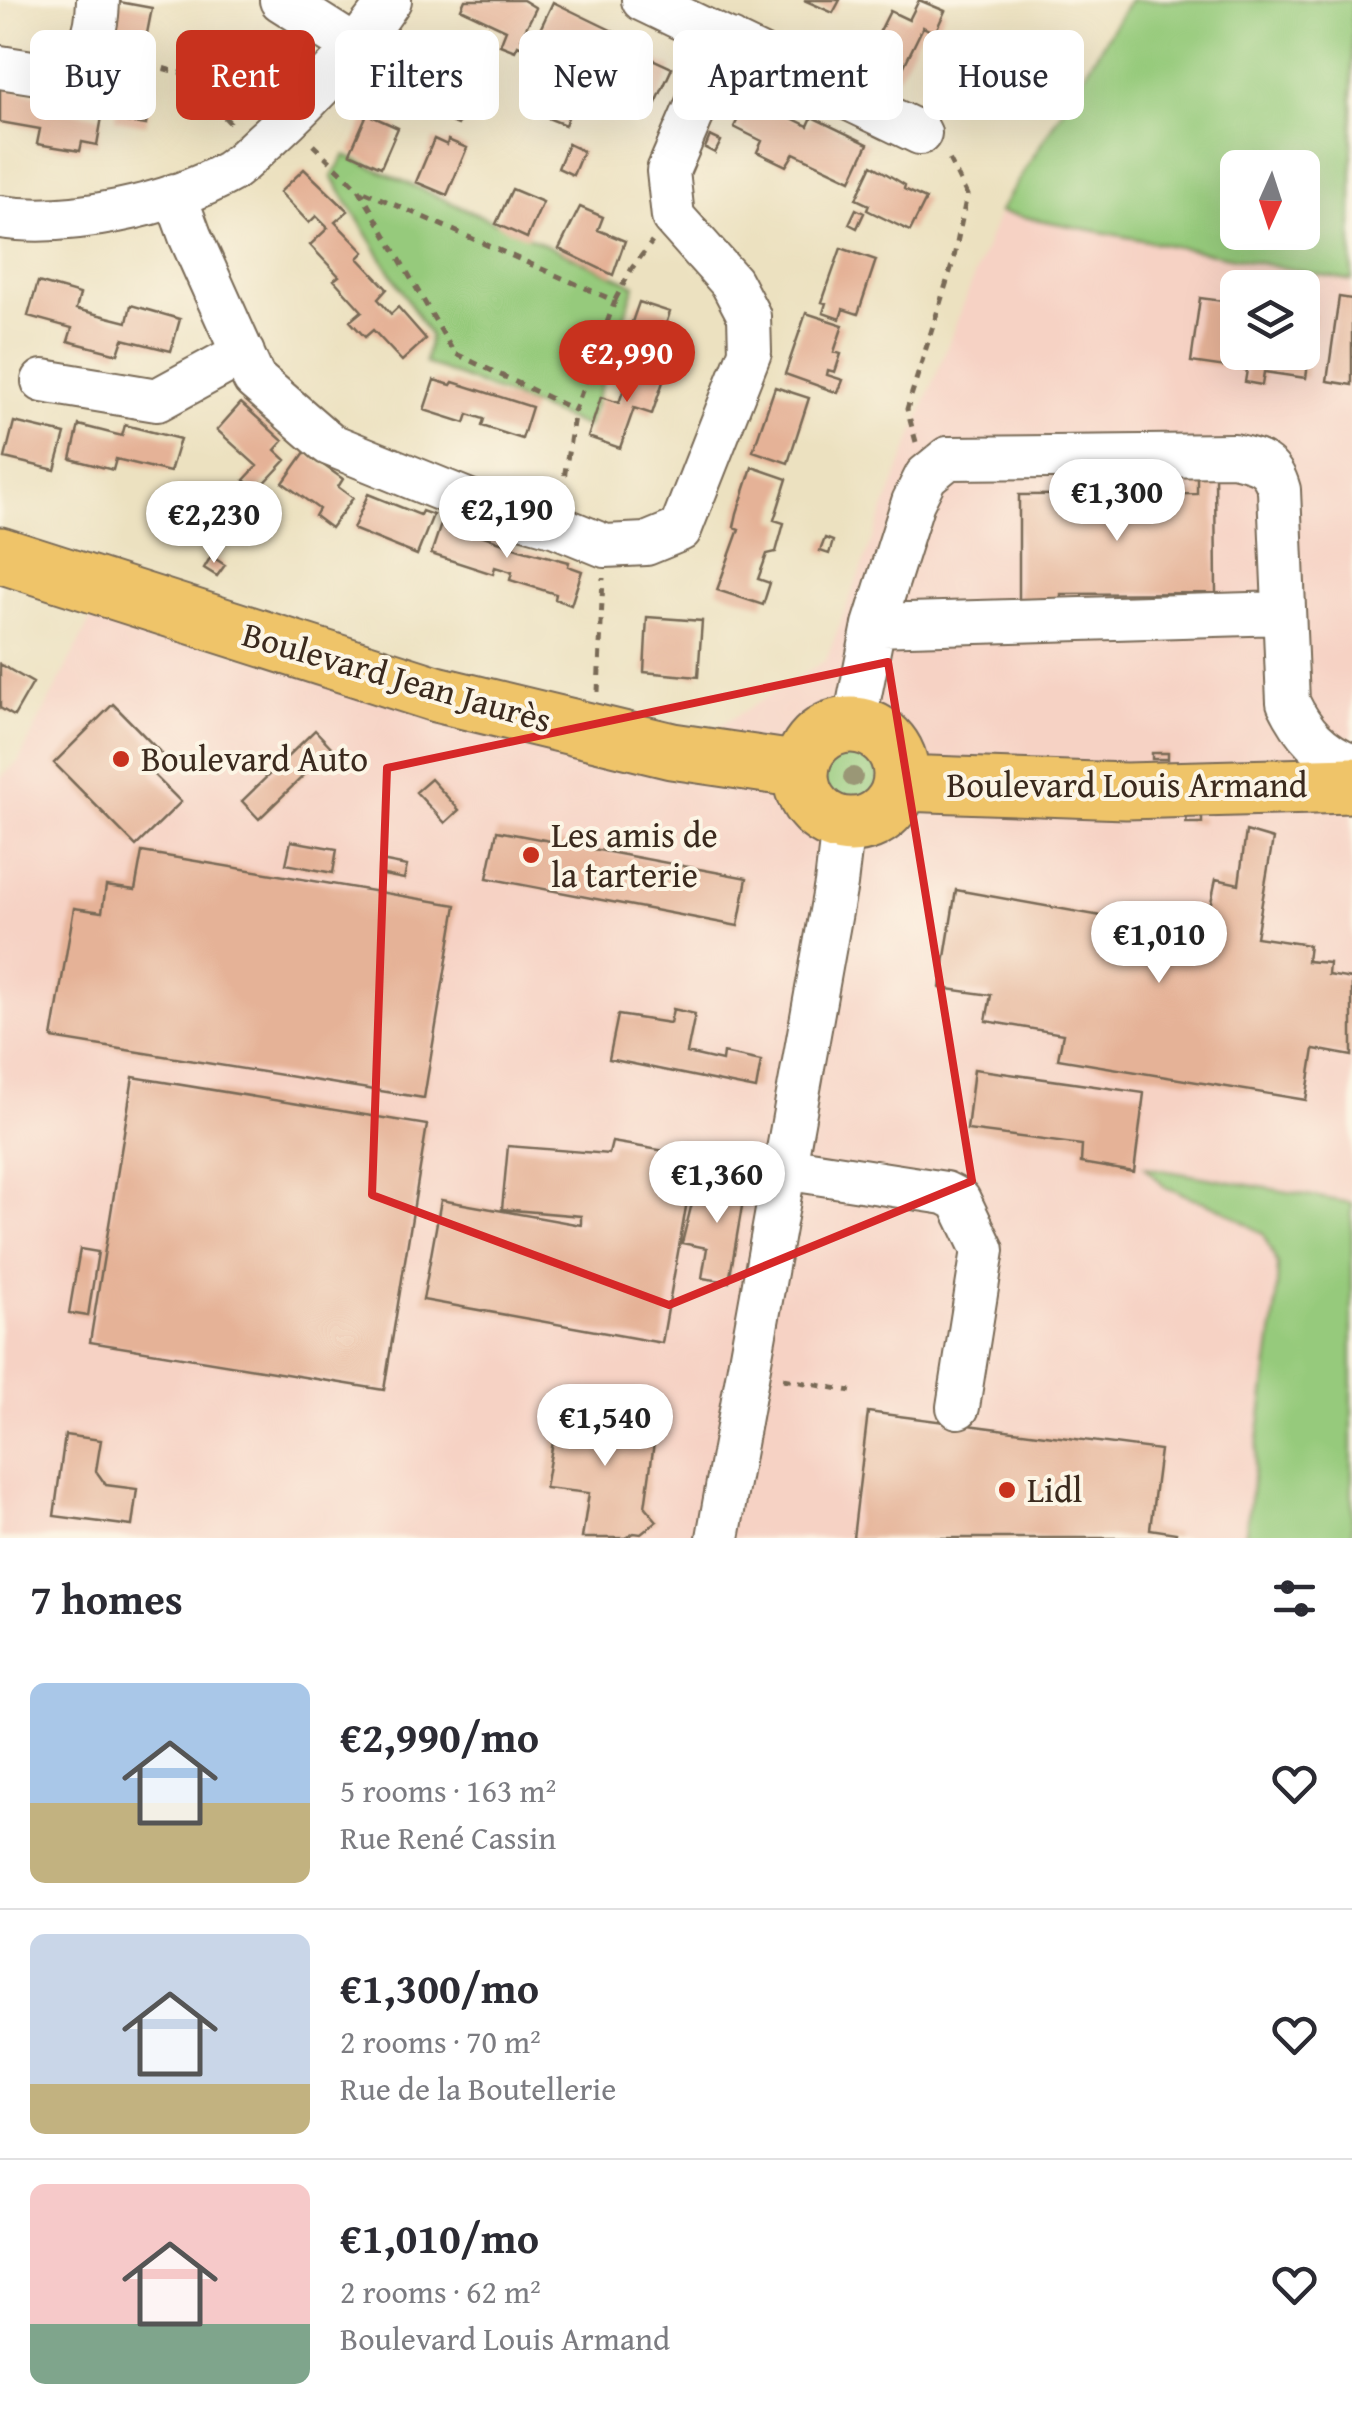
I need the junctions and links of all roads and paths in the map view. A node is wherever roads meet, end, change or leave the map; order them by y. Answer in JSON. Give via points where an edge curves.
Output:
{"nodes":[{"id":1,"x":98,"y":0,"type":"edge"},
{"id":2,"x":281,"y":0,"type":"edge"},
{"id":3,"x":390,"y":0,"type":"edge"},
{"id":4,"x":643,"y":0,"type":"edge"},
{"id":5,"x":96,"y":30,"type":"edge"},
{"id":6,"x":369,"y":30,"type":"edge"},
{"id":7,"x":707,"y":30,"type":"edge"},
{"id":8,"x":335,"y":34,"type":"edge"},
{"id":9,"x":0,"y":67,"type":"edge"},
{"id":10,"x":335,"y":71,"type":"edge"},
{"id":11,"x":30,"y":72,"type":"edge"},
{"id":12,"x":315,"y":91,"type":"edge"},
{"id":13,"x":228,"y":120,"type":"edge"},
{"id":14,"x":287,"y":120,"type":"joint"},
{"id":15,"x":690,"y":120,"type":"edge"},
{"id":16,"x":895,"y":120,"type":"edge"},
{"id":17,"x":920,"y":132,"type":"joint"},
{"id":18,"x":255,"y":149,"type":"junction"},
{"id":19,"x":359,"y":190,"type":"junction"},
{"id":20,"x":175,"y":195,"type":"junction"},
{"id":21,"x":0,"y":217,"type":"edge"},
{"id":22,"x":673,"y":217,"type":"junction"},
{"id":23,"x":615,"y":301,"type":"junction"},
{"id":24,"x":242,"y":352,"type":"junction"},
{"id":25,"x":43,"y":381,"type":"dead end"},
{"id":26,"x":574,"y":410,"type":"junction"},
{"id":27,"x":926,"y":476,"type":"junction"},
{"id":28,"x":556,"y":526,"type":"junction"},
{"id":29,"x":605,"y":546,"type":"junction"},
{"id":30,"x":0,"y":554,"type":"edge"},
{"id":31,"x":1284,"y":613,"type":"junction"},
{"id":32,"x":874,"y":625,"type":"junction"},
{"id":33,"x":598,"y":692,"type":"dead end"},
{"id":34,"x":854,"y":724,"type":"junction"},
{"id":35,"x":1352,"y":765,"type":"edge"},
{"id":36,"x":801,"y":770,"type":"junction"},
{"id":37,"x":901,"y":783,"type":"junction"},
{"id":38,"x":1352,"y":785,"type":"edge"},
{"id":39,"x":843,"y":825,"type":"junction"},
{"id":40,"x":784,"y":1168,"type":"junction"},
{"id":41,"x":780,"y":1379,"type":"dead end"},
{"id":42,"x":850,"y":1392,"type":"dead end"},
{"id":43,"x":958,"y":1407,"type":"dead end"},
{"id":44,"x":718,"y":1538,"type":"edge"}],
"edges":[{"from":1,"to":5,"type":"street"},
{"from":2,"to":8,"type":"street"},
{"from":3,"to":6,"type":"street"},
{"from":4,"to":7,"type":"street"},
{"from":9,"to":11,"type":"street"},
{"from":10,"to":12,"type":"street"},
{"from":13,"to":18,"type":"path"},
{"from":14,"to":18,"type":"street"},
{"from":14,"to":19,"type":"path"},
{"from":15,"to":22,"type":"street","via":[[668,171]]},
{"from":16,"to":17,"type":"street"},
{"from":17,"to":27,"type":"path","via":[[946,153],[967,195],[907,408]]},
{"from":18,"to":20,"type":"street","via":[[230,171]]},
{"from":19,"to":23,"type":"path"},
{"from":19,"to":26,"type":"path","via":[[454,353]]},
{"from":20,"to":21,"type":"street","via":[[30,221]]},
{"from":20,"to":24,"type":"street"},
{"from":22,"to":23,"type":"path"},
{"from":22,"to":29,"type":"street","via":[[731,282],[749,316],[750,352],[680,530],[646,544]]},
{"from":23,"to":26,"type":"path"},
{"from":24,"to":25,"type":"street","via":[[157,400]]},
{"from":24,"to":28,"type":"street","via":[[254,379],[329,444],[472,502]]},
{"from":26,"to":28,"type":"path"},
{"from":27,"to":31,"type":"street","via":[[948,458],[1234,456],[1264,462],[1279,490]]},
{"from":27,"to":32,"type":"street"},
{"from":28,"to":29,"type":"street"},
{"from":29,"to":33,"type":"path"},
{"from":30,"to":36,"type":"main road","name":"Boulevard Jean Jaurès","via":[[436,694],[672,751]]},
{"from":31,"to":32,"type":"street"},
{"from":31,"to":35,"type":"street","via":[[1288,702],[1300,728],[1327,754]]},
{"from":32,"to":34,"type":"street"},
{"from":34,"to":36,"type":"main road","via":[[824,732]]},
{"from":34,"to":37,"type":"main road","via":[[885,737],[896,750]]},
{"from":36,"to":39,"type":"main road","via":[[816,812]]},
{"from":37,"to":38,"type":"main road","name":"Boulevard Louis Armand","via":[[1126,791]]},
{"from":37,"to":39,"type":"main road","via":[[887,811]]},
{"from":39,"to":40,"type":"street"},
{"from":40,"to":43,"type":"street","via":[[959,1200],[983,1250]]},
{"from":40,"to":44,"type":"street"},
{"from":41,"to":42,"type":"path"}]}
